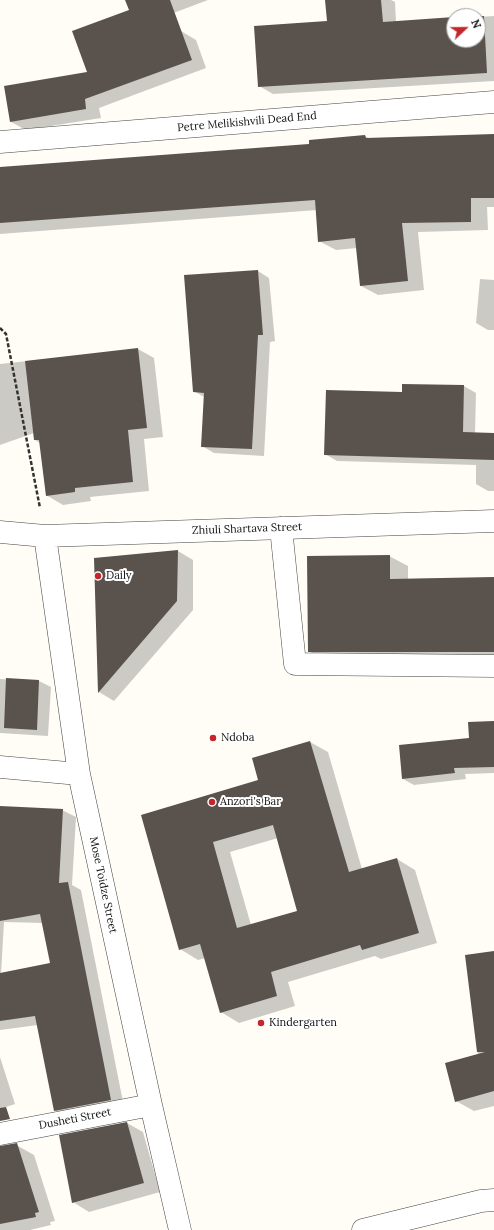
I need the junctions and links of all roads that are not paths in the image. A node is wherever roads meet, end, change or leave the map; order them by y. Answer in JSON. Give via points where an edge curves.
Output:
{"nodes":[{"id":1,"x":494,"y":102,"type":"edge"},
{"id":2,"x":0,"y":142,"type":"edge"},
{"id":3,"x":494,"y":521,"type":"edge"},
{"id":4,"x":281,"y":528,"type":"junction"},
{"id":5,"x":0,"y":532,"type":"edge"},
{"id":6,"x":45,"y":536,"type":"junction"},
{"id":7,"x":494,"y":666,"type":"edge"},
{"id":8,"x":0,"y":767,"type":"edge"},
{"id":9,"x":78,"y":774,"type":"junction"},
{"id":10,"x":151,"y":1105,"type":"junction"},
{"id":11,"x":0,"y":1134,"type":"edge"},
{"id":12,"x":494,"y":1200,"type":"edge"},
{"id":13,"x":180,"y":1230,"type":"edge"},
{"id":14,"x":363,"y":1230,"type":"edge"}],
"edges":[{"from":1,"to":2,"type":"street","name":"Petre Melikishvili Dead End"},
{"from":3,"to":4,"type":"street","name":"Zhiuli Shartava Street"},
{"from":4,"to":6,"type":"street","name":"Zhiuli Shartava Street"},
{"from":4,"to":7,"type":"street","via":[[294,664]]},
{"from":5,"to":6,"type":"street","name":"Zhiuli Shartava Street"},
{"from":6,"to":9,"type":"street","name":"Mose Toidze Street"},
{"from":8,"to":9,"type":"street"},
{"from":9,"to":10,"type":"street","name":"Mose Toidze Street"},
{"from":10,"to":11,"type":"street","name":"Dusheti Street"},
{"from":10,"to":13,"type":"street","name":"Mose Toidze Street"},
{"from":12,"to":14,"type":"street"}]}
